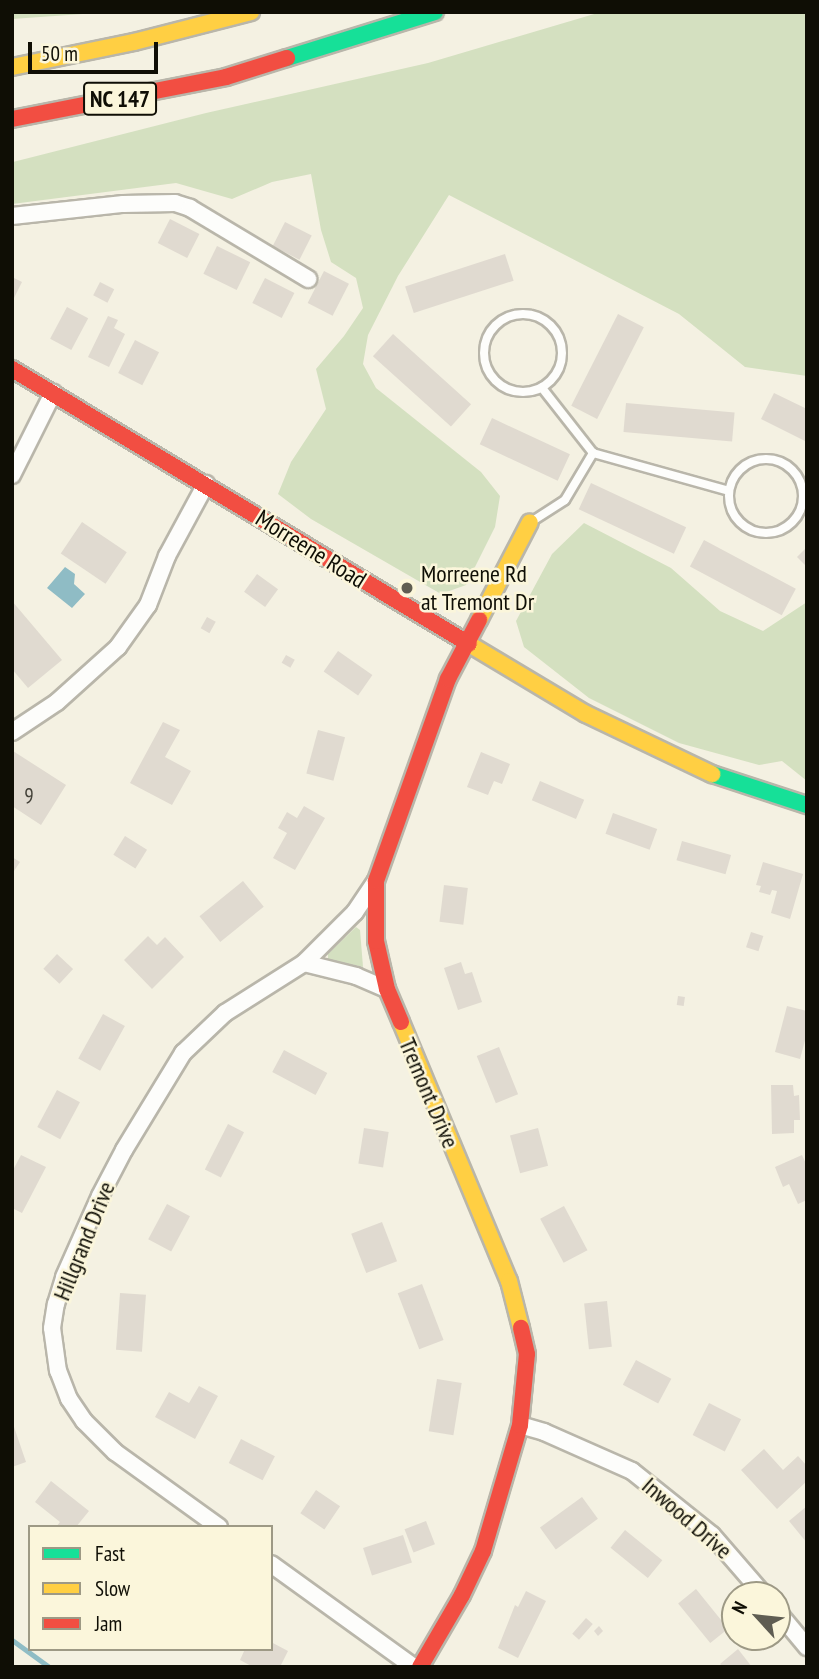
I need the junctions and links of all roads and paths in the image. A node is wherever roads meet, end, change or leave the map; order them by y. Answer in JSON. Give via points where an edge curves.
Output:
{"nodes":[{"id":1,"x":251,"y":12,"type":"edge"},
{"id":2,"x":435,"y":12,"type":"edge"},
{"id":3,"x":12,"y":67,"type":"edge"},
{"id":4,"x":12,"y":119,"type":"edge"},
{"id":5,"x":12,"y":216,"type":"edge"},
{"id":6,"x":307,"y":279,"type":"dead end"},
{"id":7,"x":12,"y":369,"type":"edge"},
{"id":8,"x":542,"y":388,"type":"junction"},
{"id":9,"x":53,"y":393,"type":"junction"},
{"id":10,"x":593,"y":453,"type":"junction"},
{"id":11,"x":12,"y":475,"type":"edge"},
{"id":12,"x":206,"y":484,"type":"junction"},
{"id":13,"x":729,"y":491,"type":"junction"},
{"id":14,"x":530,"y":522,"type":"joint"},
{"id":15,"x":464,"y":642,"type":"junction"},
{"id":16,"x":12,"y":732,"type":"edge"},
{"id":17,"x":807,"y":805,"type":"edge"},
{"id":18,"x":376,"y":881,"type":"junction"},
{"id":19,"x":304,"y":963,"type":"junction"},
{"id":20,"x":387,"y":989,"type":"junction"},
{"id":21,"x":520,"y":1425,"type":"junction"},
{"id":22,"x":216,"y":1525,"type":"edge"},
{"id":23,"x":273,"y":1565,"type":"edge"},
{"id":24,"x":752,"y":1581,"type":"edge"},
{"id":25,"x":791,"y":1628,"type":"edge"},
{"id":26,"x":807,"y":1647,"type":"edge"},
{"id":27,"x":414,"y":1667,"type":"edge"},
{"id":28,"x":420,"y":1667,"type":"edge"}],
"edges":[{"from":1,"to":3,"type":"main road","number":"NC 147"},
{"from":2,"to":4,"type":"main road","number":"NC 147","via":[[226,77]]},
{"from":5,"to":6,"type":"street","via":[[175,203]]},
{"from":7,"to":9,"type":"main road","name":"Morreene Road"},
{"from":8,"to":8,"type":"lane","via":[[558,371],[562,358],[556,333],[542,318],[525,313],[495,324],[485,341],[484,362],[493,379],[509,391]]},
{"from":8,"to":10,"type":"lane"},
{"from":9,"to":11,"type":"street"},
{"from":9,"to":12,"type":"main road","name":"Morreene Road"},
{"from":10,"to":13,"type":"lane"},
{"from":10,"to":14,"type":"lane","via":[[565,500]]},
{"from":12,"to":15,"type":"main road","name":"Morreene Road"},
{"from":12,"to":16,"type":"street","via":[[167,556],[148,605],[118,647],[57,702]]},
{"from":13,"to":13,"type":"lane","via":[[732,511],[756,533],[775,533],[795,520],[804,496],[798,477],[786,464],[763,459],[741,469]]},
{"from":14,"to":15,"type":"main road","name":"Tremont Drive"},
{"from":15,"to":17,"type":"main road","name":"Morreene Road","via":[[635,740],[715,775]]},
{"from":15,"to":18,"type":"main road","name":"Tremont Drive"},
{"from":18,"to":19,"type":"street","name":"Hillgrand Drive","via":[[355,912]]},
{"from":18,"to":20,"type":"main road","name":"Tremont Drive","via":[[376,941]]},
{"from":19,"to":20,"type":"street"},
{"from":19,"to":22,"type":"street","name":"Hillgrand Drive","via":[[225,1013],[183,1053],[100,1196],[64,1277],[52,1328],[58,1371],[84,1421],[116,1452]]},
{"from":20,"to":21,"type":"main road","name":"Tremont Drive","via":[[509,1280],[527,1354]]},
{"from":21,"to":24,"type":"street","name":"Inwood Drive","via":[[632,1471],[712,1535]]},
{"from":21,"to":28,"type":"main road","name":"Tremont Drive","via":[[483,1551]]},
{"from":23,"to":27,"type":"street"},
{"from":25,"to":26,"type":"street"}]}
